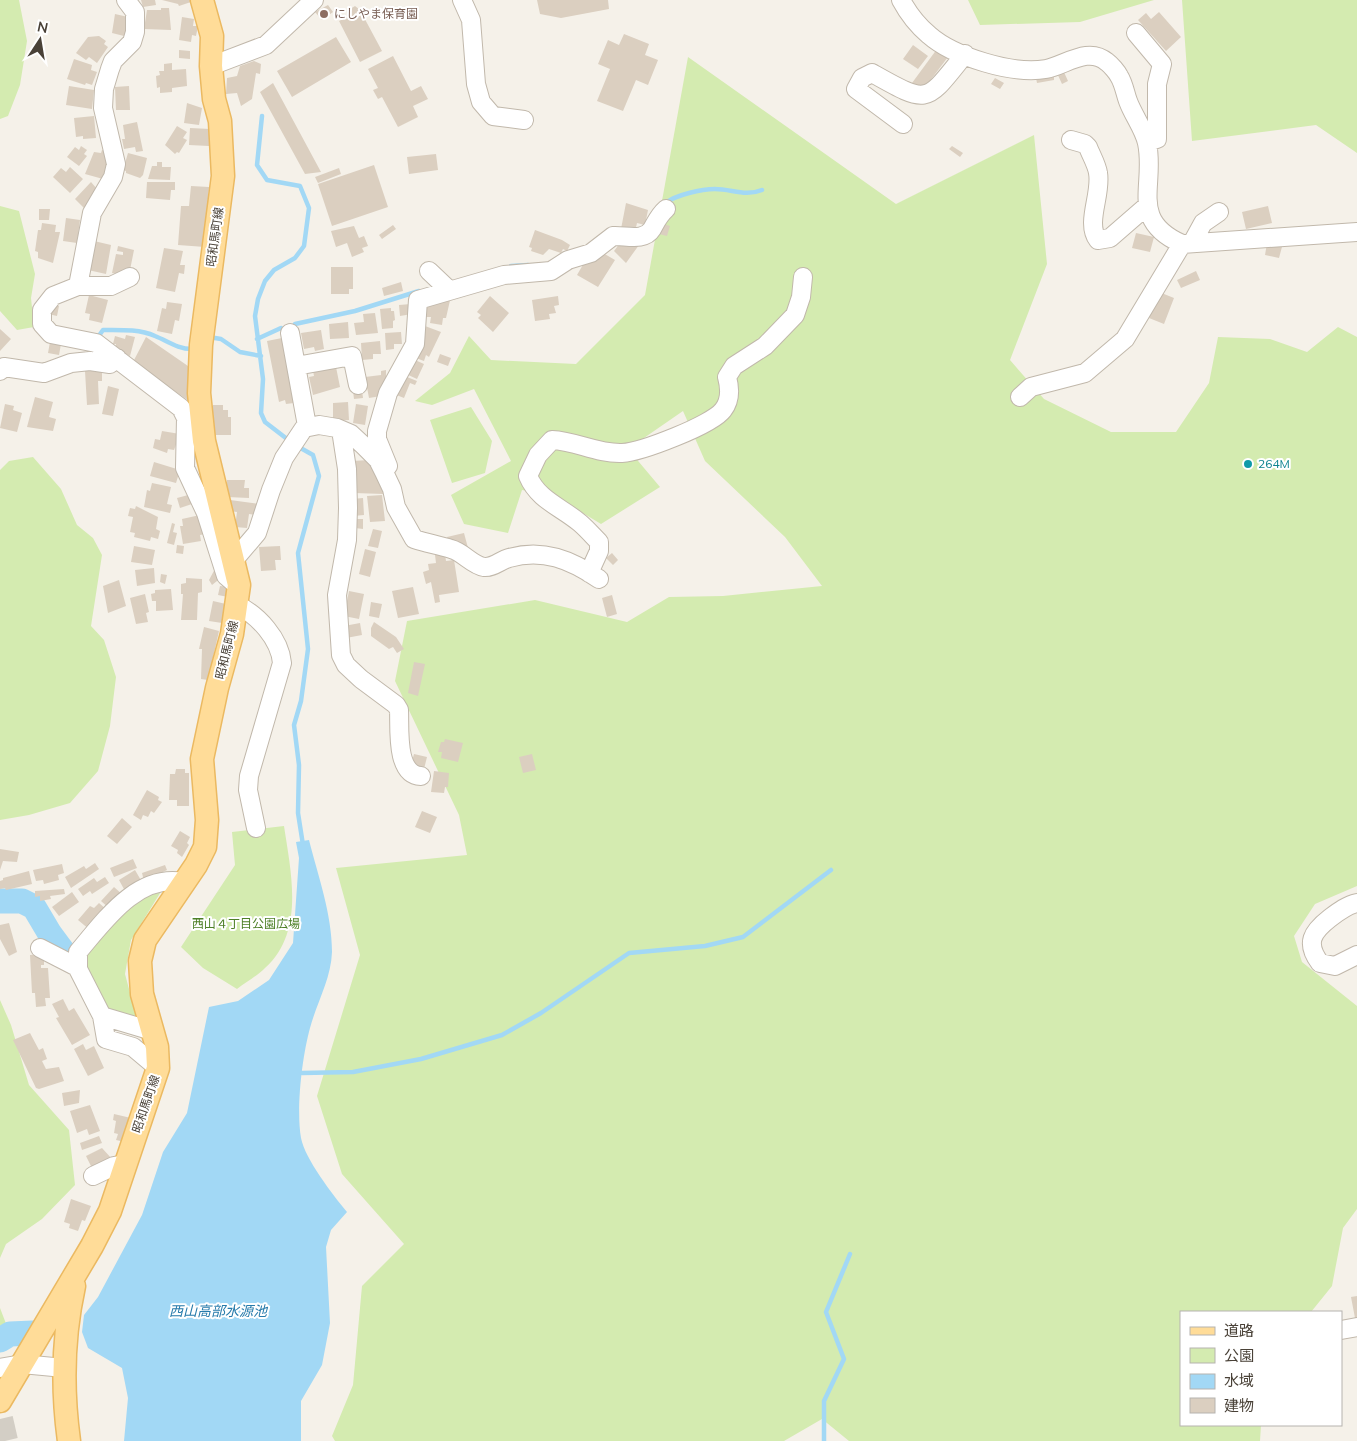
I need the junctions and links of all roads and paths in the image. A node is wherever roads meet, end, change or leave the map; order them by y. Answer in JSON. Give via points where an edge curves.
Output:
{"nodes":[{"id":1,"x":126,"y":0,"type":"edge"},
{"id":2,"x":202,"y":0,"type":"edge"},
{"id":3,"x":314,"y":0,"type":"edge"},
{"id":4,"x":462,"y":0,"type":"edge"},
{"id":5,"x":900,"y":0,"type":"edge"},
{"id":6,"x":1136,"y":33,"type":"dead end"},
{"id":7,"x":965,"y":54,"type":"junction"},
{"id":8,"x":211,"y":66,"type":"junction"},
{"id":9,"x":524,"y":120,"type":"dead end"},
{"id":10,"x":903,"y":124,"type":"dead end"},
{"id":11,"x":1071,"y":140,"type":"dead end"},
{"id":12,"x":1147,"y":142,"type":"junction"},
{"id":13,"x":1148,"y":205,"type":"junction"},
{"id":14,"x":666,"y":209,"type":"dead end"},
{"id":15,"x":1219,"y":212,"type":"dead end"},
{"id":16,"x":1357,"y":232,"type":"edge"},
{"id":17,"x":1187,"y":244,"type":"junction"},
{"id":18,"x":130,"y":277,"type":"dead end"},
{"id":19,"x":803,"y":277,"type":"dead end"},
{"id":20,"x":78,"y":286,"type":"junction"},
{"id":21,"x":290,"y":333,"type":"dead end"},
{"id":22,"x":118,"y":358,"type":"junction"},
{"id":23,"x":296,"y":366,"type":"junction"},
{"id":24,"x":0,"y":370,"type":"edge"},
{"id":25,"x":358,"y":385,"type":"dead end"},
{"id":26,"x":1020,"y":397,"type":"dead end"},
{"id":27,"x":341,"y":430,"type":"junction"},
{"id":28,"x":298,"y":438,"type":"junction"},
{"id":29,"x":392,"y":489,"type":"junction"},
{"id":30,"x":234,"y":560,"type":"junction"},
{"id":31,"x":238,"y":595,"type":"junction"},
{"id":32,"x":421,"y":776,"type":"dead end"},
{"id":33,"x":256,"y":828,"type":"dead end"},
{"id":34,"x":184,"y":882,"type":"junction"},
{"id":35,"x":1357,"y":903,"type":"edge"},
{"id":36,"x":40,"y":948,"type":"dead end"},
{"id":37,"x":1357,"y":955,"type":"edge"},
{"id":38,"x":77,"y":967,"type":"junction"},
{"id":39,"x":102,"y":1016,"type":"junction"},
{"id":40,"x":152,"y":1031,"type":"junction"},
{"id":41,"x":158,"y":1068,"type":"junction"},
{"id":42,"x":125,"y":1164,"type":"junction"},
{"id":43,"x":93,"y":1176,"type":"dead end"},
{"id":44,"x":78,"y":1270,"type":"junction"},
{"id":45,"x":1357,"y":1327,"type":"edge"},
{"id":46,"x":1342,"y":1330,"type":"edge"},
{"id":47,"x":11,"y":1366,"type":"edge"},
{"id":48,"x":64,"y":1368,"type":"junction"},
{"id":49,"x":0,"y":1400,"type":"edge"},
{"id":50,"x":69,"y":1441,"type":"edge"}],
"edges":[{"from":1,"to":20,"type":"street","via":[[135,12],[135,32],[132,42],[113,61],[102,108],[116,164],[113,177],[92,212]]},
{"from":2,"to":8,"type":"main road","name":"昭和馬町線","via":[[212,36]]},
{"from":3,"to":8,"type":"street","via":[[266,45]]},
{"from":4,"to":9,"type":"street","via":[[472,20],[476,84],[481,102],[493,116]]},
{"from":5,"to":7,"type":"street","via":[[910,16],[930,36]]},
{"from":6,"to":12,"type":"street","via":[[1162,64],[1157,84],[1156,139]]},
{"from":7,"to":10,"type":"street","via":[[936,90],[927,95],[905,91],[872,73],[862,78],[856,89]]},
{"from":7,"to":12,"type":"street","via":[[1000,67],[1024,70],[1046,69],[1090,55],[1103,59],[1120,76],[1127,100]]},
{"from":8,"to":30,"type":"main road","name":"昭和馬町線","via":[[220,121],[223,176],[201,345],[199,393],[204,441]]},
{"from":11,"to":13,"type":"street","via":[[1088,147],[1098,173],[1093,226],[1098,240],[1110,238]]},
{"from":12,"to":13,"type":"street"},
{"from":13,"to":17,"type":"street","via":[[1159,229],[1169,238]]},
{"from":14,"to":29,"type":"street","via":[[651,231],[644,235],[632,238],[613,236],[596,251],[568,260],[551,271],[438,280],[418,300],[415,344],[394,380],[382,411],[377,439],[392,475]]},
{"from":15,"to":17,"type":"street","via":[[1203,224]]},
{"from":16,"to":17,"type":"street"},
{"from":17,"to":26,"type":"street","via":[[1125,339],[1085,373],[1031,387]]},
{"from":18,"to":20,"type":"street","via":[[111,286]]},
{"from":19,"to":29,"type":"street","via":[[795,314],[765,346],[734,366],[728,377],[731,389],[724,409],[710,421],[624,453],[597,452],[567,441],[552,440],[538,455],[528,476],[530,482],[543,499],[580,523],[599,542],[594,576],[570,562],[546,555],[530,554],[483,567],[451,549],[414,539],[396,507]]},
{"from":20,"to":22,"type":"street","via":[[53,296],[42,310],[42,324],[51,334],[96,343]]},
{"from":21,"to":23,"type":"street"},
{"from":22,"to":24,"type":"street","via":[[110,364],[71,363],[44,373],[4,367]]},
{"from":22,"to":31,"type":"street","via":[[181,408],[186,418],[185,468],[206,513],[226,576]]},
{"from":23,"to":25,"type":"street","via":[[352,356]]},
{"from":23,"to":28,"type":"street"},
{"from":27,"to":28,"type":"street","via":[[319,425]]},
{"from":27,"to":29,"type":"street","via":[[351,434],[378,460]]},
{"from":27,"to":32,"type":"street","via":[[348,508],[336,603],[341,655],[346,665],[361,679],[396,705],[399,710],[399,752],[410,771]]},
{"from":28,"to":30,"type":"street","via":[[271,490],[257,533]]},
{"from":30,"to":31,"type":"main road","name":"昭和馬町線"},
{"from":31,"to":33,"type":"street","via":[[281,650],[282,663],[249,776],[248,790]]},
{"from":31,"to":34,"type":"main road","name":"昭和馬町線","via":[[202,759],[206,842],[203,853]]},
{"from":34,"to":38,"type":"street","via":[[172,880],[151,884],[133,893],[78,952]]},
{"from":34,"to":40,"type":"main road","name":"昭和馬町線","via":[[145,940],[140,961],[142,994]]},
{"from":35,"to":37,"type":"street","via":[[1337,912],[1316,929],[1311,943],[1320,963],[1335,966]]},
{"from":36,"to":38,"type":"street"},
{"from":38,"to":39,"type":"street"},
{"from":39,"to":40,"type":"street"},
{"from":39,"to":41,"type":"street","via":[[106,1039],[133,1047]]},
{"from":40,"to":41,"type":"main road","name":"昭和馬町線","via":[[159,1056]]},
{"from":41,"to":42,"type":"main road","name":"昭和馬町線"},
{"from":42,"to":43,"type":"street"},
{"from":42,"to":44,"type":"main road","name":"昭和馬町線","via":[[110,1211]]},
{"from":44,"to":47,"type":"main road","name":"昭和馬町線"},
{"from":44,"to":48,"type":"main road","name":"昭和馬町線","via":[[70,1303]]},
{"from":45,"to":46,"type":"street"},
{"from":47,"to":48,"type":"street"},
{"from":47,"to":49,"type":"main road","name":"昭和馬町線"},
{"from":48,"to":50,"type":"main road","name":"昭和馬町線"}]}
